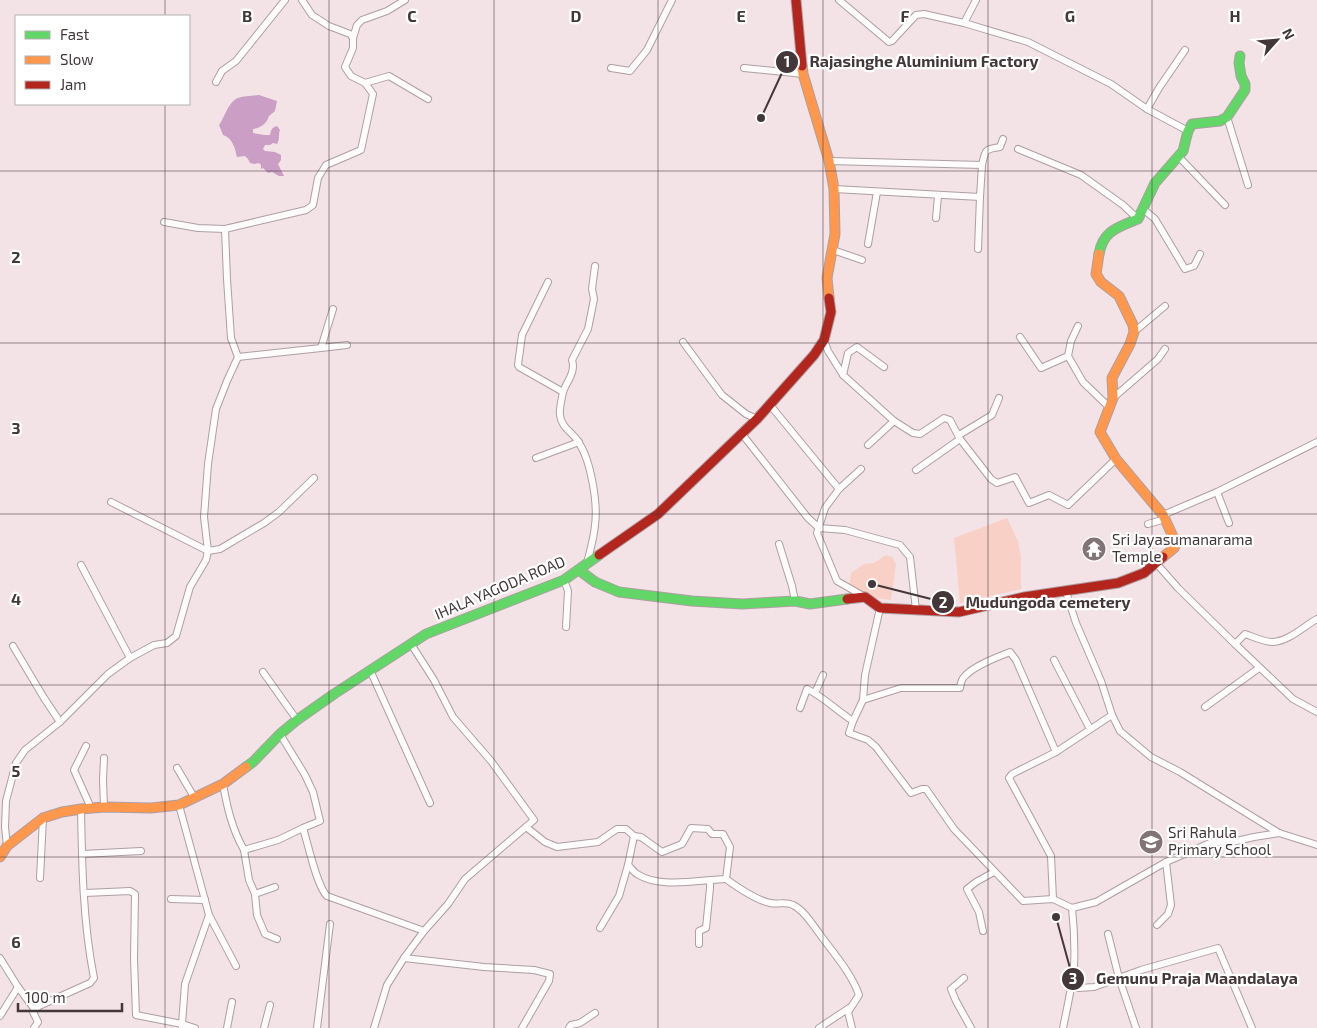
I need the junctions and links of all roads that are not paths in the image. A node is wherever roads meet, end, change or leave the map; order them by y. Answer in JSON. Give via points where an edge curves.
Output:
{"nodes":[{"id":1,"x":285,"y":0,"type":"edge"},
{"id":2,"x":302,"y":0,"type":"edge"},
{"id":3,"x":405,"y":0,"type":"edge"},
{"id":4,"x":672,"y":0,"type":"edge"},
{"id":5,"x":796,"y":0,"type":"edge"},
{"id":6,"x":839,"y":0,"type":"edge"},
{"id":7,"x":976,"y":0,"type":"edge"},
{"id":8,"x":964,"y":23,"type":"junction"},
{"id":9,"x":353,"y":38,"type":"junction"},
{"id":10,"x":1185,"y":50,"type":"dead end"},
{"id":11,"x":1240,"y":56,"type":"dead end"},
{"id":12,"x":611,"y":68,"type":"dead end"},
{"id":13,"x":744,"y":68,"type":"dead end"},
{"id":14,"x":802,"y":74,"type":"junction"},
{"id":15,"x":216,"y":82,"type":"dead end"},
{"id":16,"x":365,"y":83,"type":"junction"},
{"id":17,"x":428,"y":99,"type":"dead end"},
{"id":18,"x":1147,"y":109,"type":"junction"},
{"id":19,"x":1227,"y":117,"type":"junction"},
{"id":20,"x":1188,"y":131,"type":"junction"},
{"id":21,"x":1003,"y":139,"type":"dead end"},
{"id":22,"x":1018,"y":149,"type":"dead end"},
{"id":23,"x":1179,"y":157,"type":"junction"},
{"id":24,"x":829,"y":160,"type":"junction"},
{"id":25,"x":982,"y":165,"type":"junction"},
{"id":26,"x":1248,"y":184,"type":"dead end"},
{"id":27,"x":834,"y":189,"type":"junction"},
{"id":28,"x":877,"y":192,"type":"junction"},
{"id":29,"x":938,"y":196,"type":"junction"},
{"id":30,"x":980,"y":198,"type":"junction"},
{"id":31,"x":1225,"y":205,"type":"dead end"},
{"id":32,"x":1142,"y":208,"type":"junction"},
{"id":33,"x":936,"y":218,"type":"dead end"},
{"id":34,"x":1138,"y":219,"type":"junction"},
{"id":35,"x":164,"y":222,"type":"dead end"},
{"id":36,"x":225,"y":229,"type":"junction"},
{"id":37,"x":868,"y":244,"type":"dead end"},
{"id":38,"x":978,"y":249,"type":"dead end"},
{"id":39,"x":833,"y":250,"type":"junction"},
{"id":40,"x":1200,"y":254,"type":"dead end"},
{"id":41,"x":862,"y":260,"type":"dead end"},
{"id":42,"x":595,"y":266,"type":"dead end"},
{"id":43,"x":548,"y":282,"type":"dead end"},
{"id":44,"x":1165,"y":306,"type":"dead end"},
{"id":45,"x":333,"y":309,"type":"dead end"},
{"id":46,"x":1078,"y":326,"type":"dead end"},
{"id":47,"x":1134,"y":332,"type":"junction"},
{"id":48,"x":1020,"y":337,"type":"dead end"},
{"id":49,"x":824,"y":340,"type":"junction"},
{"id":50,"x":683,"y":342,"type":"dead end"},
{"id":51,"x":347,"y":345,"type":"dead end"},
{"id":52,"x":321,"y":348,"type":"junction"},
{"id":53,"x":1165,"y":349,"type":"dead end"},
{"id":54,"x":1068,"y":356,"type":"junction"},
{"id":55,"x":238,"y":357,"type":"junction"},
{"id":56,"x":884,"y":367,"type":"dead end"},
{"id":57,"x":843,"y":375,"type":"junction"},
{"id":58,"x":564,"y":392,"type":"junction"},
{"id":59,"x":999,"y":398,"type":"dead end"},
{"id":60,"x":1113,"y":398,"type":"junction"},
{"id":61,"x":770,"y":405,"type":"junction"},
{"id":62,"x":1110,"y":408,"type":"junction"},
{"id":63,"x":757,"y":419,"type":"junction"},
{"id":64,"x":894,"y":421,"type":"junction"},
{"id":65,"x":742,"y":434,"type":"junction"},
{"id":66,"x":960,"y":437,"type":"junction"},
{"id":67,"x":579,"y":442,"type":"junction"},
{"id":68,"x":1317,"y":442,"type":"edge"},
{"id":69,"x":868,"y":445,"type":"dead end"},
{"id":70,"x":536,"y":458,"type":"dead end"},
{"id":71,"x":1116,"y":459,"type":"junction"},
{"id":72,"x":861,"y":469,"type":"dead end"},
{"id":73,"x":916,"y":470,"type":"dead end"},
{"id":74,"x":314,"y":478,"type":"dead end"},
{"id":75,"x":839,"y":489,"type":"junction"},
{"id":76,"x":1217,"y":492,"type":"junction"},
{"id":77,"x":111,"y":502,"type":"dead end"},
{"id":78,"x":1164,"y":517,"type":"junction"},
{"id":79,"x":1228,"y":523,"type":"dead end"},
{"id":80,"x":1148,"y":524,"type":"dead end"},
{"id":81,"x":819,"y":528,"type":"junction"},
{"id":82,"x":779,"y":544,"type":"dead end"},
{"id":83,"x":208,"y":551,"type":"junction"},
{"id":84,"x":587,"y":563,"type":"junction"},
{"id":85,"x":1156,"y":563,"type":"junction"},
{"id":86,"x":82,"y":565,"type":"dead end"},
{"id":87,"x":579,"y":570,"type":"junction"},
{"id":88,"x":564,"y":580,"type":"junction"},
{"id":89,"x":1066,"y":592,"type":"junction"},
{"id":90,"x":865,"y":597,"type":"junction"},
{"id":91,"x":795,"y":601,"type":"junction"},
{"id":92,"x":880,"y":608,"type":"junction"},
{"id":93,"x":916,"y":610,"type":"junction"},
{"id":94,"x":1317,"y":619,"type":"edge"},
{"id":95,"x":566,"y":627,"type":"dead end"},
{"id":96,"x":411,"y":644,"type":"junction"},
{"id":97,"x":1235,"y":644,"type":"junction"},
{"id":98,"x":13,"y":646,"type":"dead end"},
{"id":99,"x":130,"y":658,"type":"junction"},
{"id":100,"x":1054,"y":660,"type":"dead end"},
{"id":101,"x":1259,"y":668,"type":"junction"},
{"id":102,"x":370,"y":670,"type":"junction"},
{"id":103,"x":263,"y":672,"type":"dead end"},
{"id":104,"x":823,"y":675,"type":"dead end"},
{"id":105,"x":815,"y":693,"type":"junction"},
{"id":106,"x":863,"y":700,"type":"junction"},
{"id":107,"x":1205,"y":707,"type":"dead end"},
{"id":108,"x":800,"y":708,"type":"dead end"},
{"id":109,"x":1317,"y":712,"type":"edge"},
{"id":110,"x":1112,"y":715,"type":"junction"},
{"id":111,"x":297,"y":720,"type":"junction"},
{"id":112,"x":853,"y":721,"type":"junction"},
{"id":113,"x":60,"y":722,"type":"junction"},
{"id":114,"x":1090,"y":729,"type":"junction"},
{"id":115,"x":280,"y":734,"type":"junction"},
{"id":116,"x":86,"y":746,"type":"dead end"},
{"id":117,"x":1056,"y":752,"type":"junction"},
{"id":118,"x":104,"y":758,"type":"dead end"},
{"id":119,"x":177,"y":768,"type":"dead end"},
{"id":120,"x":223,"y":784,"type":"junction"},
{"id":121,"x":194,"y":797,"type":"junction"},
{"id":122,"x":430,"y":803,"type":"dead end"},
{"id":123,"x":179,"y":805,"type":"junction"},
{"id":124,"x":81,"y":808,"type":"junction"},
{"id":125,"x":90,"y":808,"type":"junction"},
{"id":126,"x":104,"y":808,"type":"junction"},
{"id":127,"x":44,"y":818,"type":"junction"},
{"id":128,"x":303,"y":828,"type":"junction"},
{"id":129,"x":526,"y":828,"type":"junction"},
{"id":130,"x":1279,"y":833,"type":"junction"},
{"id":131,"x":634,"y":836,"type":"junction"},
{"id":132,"x":1317,"y":844,"type":"edge"},
{"id":133,"x":8,"y":846,"type":"junction"},
{"id":134,"x":244,"y":850,"type":"junction"},
{"id":135,"x":141,"y":851,"type":"dead end"},
{"id":136,"x":82,"y":854,"type":"junction"},
{"id":137,"x":0,"y":857,"type":"edge"},
{"id":138,"x":1166,"y":862,"type":"junction"},
{"id":139,"x":628,"y":865,"type":"junction"},
{"id":140,"x":994,"y":872,"type":"junction"},
{"id":141,"x":40,"y":878,"type":"dead end"},
{"id":142,"x":710,"y":880,"type":"junction"},
{"id":143,"x":726,"y":880,"type":"junction"},
{"id":144,"x":275,"y":887,"type":"dead end"},
{"id":145,"x":85,"y":893,"type":"junction"},
{"id":146,"x":255,"y":894,"type":"junction"},
{"id":147,"x":171,"y":899,"type":"dead end"},
{"id":148,"x":1053,"y":899,"type":"junction"},
{"id":149,"x":205,"y":900,"type":"junction"},
{"id":150,"x":1072,"y":908,"type":"junction"},
{"id":151,"x":209,"y":915,"type":"junction"},
{"id":152,"x":330,"y":924,"type":"dead end"},
{"id":153,"x":1157,"y":925,"type":"dead end"},
{"id":154,"x":600,"y":928,"type":"dead end"},
{"id":155,"x":984,"y":930,"type":"dead end"},
{"id":156,"x":424,"y":931,"type":"junction"},
{"id":157,"x":1108,"y":934,"type":"dead end"},
{"id":158,"x":277,"y":939,"type":"dead end"},
{"id":159,"x":699,"y":944,"type":"dead end"},
{"id":160,"x":0,"y":958,"type":"edge"},
{"id":161,"x":404,"y":958,"type":"junction"},
{"id":162,"x":236,"y":966,"type":"dead end"},
{"id":163,"x":964,"y":978,"type":"dead end"},
{"id":164,"x":1119,"y":978,"type":"junction"},
{"id":165,"x":18,"y":986,"type":"junction"},
{"id":166,"x":1071,"y":986,"type":"junction"},
{"id":167,"x":232,"y":1002,"type":"dead end"},
{"id":168,"x":270,"y":1005,"type":"dead end"},
{"id":169,"x":850,"y":1007,"type":"junction"},
{"id":170,"x":35,"y":1010,"type":"junction"},
{"id":171,"x":595,"y":1012,"type":"dead end"},
{"id":172,"x":0,"y":1016,"type":"edge"},
{"id":173,"x":182,"y":1026,"type":"edge"},
{"id":174,"x":34,"y":1028,"type":"edge"},
{"id":175,"x":195,"y":1028,"type":"edge"},
{"id":176,"x":227,"y":1028,"type":"edge"},
{"id":177,"x":264,"y":1028,"type":"edge"},
{"id":178,"x":317,"y":1028,"type":"edge"},
{"id":179,"x":374,"y":1028,"type":"edge"},
{"id":180,"x":522,"y":1028,"type":"edge"},
{"id":181,"x":569,"y":1028,"type":"edge"},
{"id":182,"x":819,"y":1028,"type":"edge"},
{"id":183,"x":852,"y":1028,"type":"edge"},
{"id":184,"x":971,"y":1028,"type":"edge"},
{"id":185,"x":1063,"y":1028,"type":"edge"},
{"id":186,"x":1136,"y":1028,"type":"edge"},
{"id":187,"x":1252,"y":1028,"type":"edge"}],
"edges":[{"from":1,"to":15,"type":"street"},
{"from":2,"to":9,"type":"street","via":[[312,15]]},
{"from":3,"to":9,"type":"street","via":[[362,20]]},
{"from":4,"to":12,"type":"street","via":[[647,50],[630,71]]},
{"from":5,"to":14,"type":"street","name":"IHALA YAGODA ROAD"},
{"from":6,"to":8,"type":"street","via":[[889,42],[916,15]]},
{"from":7,"to":8,"type":"street"},
{"from":8,"to":18,"type":"street","via":[[1028,42],[1111,84]]},
{"from":9,"to":16,"type":"street","via":[[354,48],[346,67],[351,76]]},
{"from":10,"to":18,"type":"street"},
{"from":11,"to":19,"type":"street","via":[[1245,90]]},
{"from":13,"to":14,"type":"street"},
{"from":14,"to":24,"type":"street","name":"IHALA YAGODA ROAD"},
{"from":16,"to":17,"type":"street","via":[[389,76]]},
{"from":16,"to":36,"type":"street","via":[[373,94],[361,150],[326,165],[318,178],[313,205],[306,210]]},
{"from":18,"to":20,"type":"street"},
{"from":19,"to":20,"type":"street","via":[[1220,121],[1192,124]]},
{"from":19,"to":26,"type":"street"},
{"from":20,"to":23,"type":"street"},
{"from":21,"to":25,"type":"street","via":[[1000,148],[988,149],[984,153]]},
{"from":22,"to":34,"type":"street","via":[[1081,175]]},
{"from":23,"to":31,"type":"street"},
{"from":23,"to":32,"type":"street","via":[[1155,183]]},
{"from":24,"to":25,"type":"street"},
{"from":24,"to":27,"type":"street","name":"IHALA YAGODA ROAD"},
{"from":25,"to":30,"type":"street"},
{"from":27,"to":28,"type":"street"},
{"from":27,"to":39,"type":"street","name":"IHALA YAGODA ROAD"},
{"from":28,"to":29,"type":"street"},
{"from":28,"to":37,"type":"street"},
{"from":29,"to":30,"type":"street"},
{"from":29,"to":33,"type":"street"},
{"from":30,"to":38,"type":"street"},
{"from":32,"to":34,"type":"street"},
{"from":32,"to":40,"type":"street","via":[[1155,219],[1185,269],[1194,266]]},
{"from":34,"to":47,"type":"street","via":[[1106,236],[1100,246],[1096,269],[1101,282],[1119,296]]},
{"from":35,"to":36,"type":"street"},
{"from":36,"to":55,"type":"street","via":[[231,338]]},
{"from":39,"to":41,"type":"street"},
{"from":39,"to":49,"type":"street","name":"IHALA YAGODA ROAD","via":[[827,278],[831,312]]},
{"from":42,"to":58,"type":"street","via":[[594,299],[588,329],[572,360],[574,365]]},
{"from":43,"to":58,"type":"street","via":[[522,336],[518,365]]},
{"from":44,"to":47,"type":"street"},
{"from":45,"to":52,"type":"street"},
{"from":46,"to":54,"type":"street"},
{"from":47,"to":60,"type":"street","via":[[1112,378]]},
{"from":48,"to":54,"type":"street","via":[[1041,368]]},
{"from":49,"to":57,"type":"street"},
{"from":49,"to":61,"type":"street","name":"IHALA YAGODA ROAD"},
{"from":50,"to":63,"type":"street","via":[[722,395]]},
{"from":51,"to":52,"type":"street"},
{"from":52,"to":55,"type":"street"},
{"from":53,"to":60,"type":"street"},
{"from":54,"to":62,"type":"street","via":[[1083,382]]},
{"from":55,"to":83,"type":"street","via":[[216,409],[204,517]]},
{"from":56,"to":57,"type":"street","via":[[857,347],[848,353]]},
{"from":57,"to":64,"type":"street"},
{"from":58,"to":67,"type":"street","via":[[560,416],[564,427]]},
{"from":59,"to":66,"type":"street","via":[[992,415]]},
{"from":60,"to":62,"type":"street"},
{"from":61,"to":63,"type":"street","name":"IHALA YAGODA ROAD"},
{"from":61,"to":75,"type":"street"},
{"from":62,"to":71,"type":"street","via":[[1100,432]]},
{"from":63,"to":65,"type":"street","name":"IHALA YAGODA ROAD"},
{"from":64,"to":66,"type":"street","via":[[920,434],[944,418],[950,420]]},
{"from":64,"to":69,"type":"street"},
{"from":65,"to":81,"type":"street"},
{"from":65,"to":84,"type":"street","name":"IHALA YAGODA ROAD","via":[[658,514]]},
{"from":66,"to":71,"type":"street","via":[[991,479],[997,483],[1014,477],[1030,503],[1050,495],[1068,505]]},
{"from":66,"to":73,"type":"street"},
{"from":67,"to":70,"type":"street"},
{"from":67,"to":84,"type":"street","via":[[587,460],[596,504],[596,525]]},
{"from":68,"to":76,"type":"street"},
{"from":71,"to":78,"type":"street"},
{"from":72,"to":75,"type":"street"},
{"from":74,"to":83,"type":"street","via":[[264,524],[220,549]]},
{"from":75,"to":81,"type":"street","via":[[824,508]]},
{"from":76,"to":78,"type":"street"},
{"from":76,"to":79,"type":"street"},
{"from":77,"to":83,"type":"street"},
{"from":78,"to":80,"type":"street"},
{"from":78,"to":85,"type":"street","via":[[1176,543]]},
{"from":81,"to":90,"type":"street","via":[[817,533],[837,581]]},
{"from":81,"to":93,"type":"street","via":[[845,530],[900,545],[910,557]]},
{"from":82,"to":91,"type":"street"},
{"from":83,"to":99,"type":"street","via":[[190,587],[176,636]]},
{"from":84,"to":87,"type":"street","name":"IHALA YAGODA ROAD"},
{"from":85,"to":89,"type":"street","via":[[1144,573],[1118,583]]},
{"from":85,"to":97,"type":"street"},
{"from":86,"to":99,"type":"street"},
{"from":87,"to":88,"type":"street","name":"IHALA YAGODA ROAD"},
{"from":87,"to":91,"type":"street","via":[[595,582],[619,592],[742,604]]},
{"from":88,"to":95,"type":"street","via":[[568,591]]},
{"from":88,"to":96,"type":"street","name":"IHALA YAGODA ROAD","via":[[426,634]]},
{"from":89,"to":93,"type":"street","via":[[959,612]]},
{"from":89,"to":110,"type":"street"},
{"from":90,"to":91,"type":"street","via":[[810,604]]},
{"from":90,"to":92,"type":"street"},
{"from":92,"to":93,"type":"street"},
{"from":92,"to":106,"type":"street","via":[[865,675]]},
{"from":94,"to":97,"type":"street","via":[[1275,642],[1246,634]]},
{"from":96,"to":102,"type":"street","name":"IHALA YAGODA ROAD"},
{"from":96,"to":129,"type":"street","via":[[453,717],[491,761],[534,820]]},
{"from":97,"to":101,"type":"street"},
{"from":98,"to":113,"type":"street"},
{"from":99,"to":113,"type":"street","via":[[108,674]]},
{"from":100,"to":114,"type":"street"},
{"from":101,"to":107,"type":"street"},
{"from":101,"to":109,"type":"street","via":[[1293,699]]},
{"from":102,"to":111,"type":"street","name":"IHALA YAGODA ROAD"},
{"from":102,"to":122,"type":"street"},
{"from":103,"to":111,"type":"street"},
{"from":104,"to":105,"type":"street"},
{"from":105,"to":108,"type":"street","via":[[807,689]]},
{"from":105,"to":112,"type":"street"},
{"from":106,"to":112,"type":"street"},
{"from":106,"to":117,"type":"street","via":[[901,688],[960,688],[966,675],[1010,652]]},
{"from":110,"to":114,"type":"street"},
{"from":110,"to":130,"type":"street","via":[[1120,731],[1151,757]]},
{"from":111,"to":115,"type":"street","name":"IHALA YAGODA ROAD"},
{"from":112,"to":140,"type":"street","via":[[849,733],[868,740],[876,747],[911,793],[926,790],[954,829]]},
{"from":113,"to":133,"type":"street","via":[[25,750],[16,763],[6,801]]},
{"from":114,"to":117,"type":"street"},
{"from":115,"to":120,"type":"street","name":"IHALA YAGODA ROAD","via":[[253,762]]},
{"from":115,"to":128,"type":"street","via":[[313,792],[320,821]]},
{"from":116,"to":125,"type":"street","via":[[74,770]]},
{"from":117,"to":148,"type":"street","via":[[1008,778],[1051,856]]},
{"from":118,"to":126,"type":"street"},
{"from":119,"to":121,"type":"street"},
{"from":120,"to":121,"type":"street","name":"IHALA YAGODA ROAD"},
{"from":120,"to":134,"type":"street","via":[[228,811]]},
{"from":121,"to":123,"type":"street","name":"IHALA YAGODA ROAD"},
{"from":123,"to":126,"type":"street","name":"IHALA YAGODA ROAD"},
{"from":123,"to":149,"type":"street"},
{"from":124,"to":125,"type":"street","name":"IHALA YAGODA ROAD"},
{"from":124,"to":127,"type":"street","name":"IHALA YAGODA ROAD"},
{"from":124,"to":136,"type":"street"},
{"from":125,"to":126,"type":"street","name":"IHALA YAGODA ROAD"},
{"from":127,"to":133,"type":"street","name":"IHALA YAGODA ROAD"},
{"from":127,"to":141,"type":"street"},
{"from":128,"to":134,"type":"street","via":[[278,840]]},
{"from":128,"to":156,"type":"street","via":[[319,881],[327,896]]},
{"from":129,"to":131,"type":"street","via":[[557,847],[598,842],[617,829],[626,829]]},
{"from":129,"to":156,"type":"street","via":[[465,879]]},
{"from":130,"to":132,"type":"street"},
{"from":130,"to":138,"type":"street","via":[[1232,842],[1210,842]]},
{"from":131,"to":139,"type":"street"},
{"from":131,"to":143,"type":"street","via":[[662,852],[682,844],[691,828],[722,834],[730,847]]},
{"from":133,"to":137,"type":"street","name":"IHALA YAGODA ROAD"},
{"from":134,"to":146,"type":"street"},
{"from":135,"to":136,"type":"street"},
{"from":136,"to":145,"type":"street"},
{"from":138,"to":150,"type":"street","via":[[1096,902]]},
{"from":138,"to":153,"type":"street","via":[[1171,905],[1168,914]]},
{"from":139,"to":142,"type":"street","via":[[636,874],[651,880],[669,883]]},
{"from":139,"to":154,"type":"street","via":[[619,896]]},
{"from":140,"to":148,"type":"street","via":[[1023,901]]},
{"from":140,"to":155,"type":"street","via":[[968,889]]},
{"from":142,"to":143,"type":"street"},
{"from":142,"to":159,"type":"street","via":[[706,928],[699,931]]},
{"from":143,"to":169,"type":"street","via":[[771,904],[794,905],[805,915],[856,988],[859,995]]},
{"from":144,"to":146,"type":"street"},
{"from":145,"to":170,"type":"street","via":[[88,948],[94,978]]},
{"from":145,"to":173,"type":"street","via":[[130,891],[135,894],[136,1015]]},
{"from":146,"to":158,"type":"street","via":[[257,915],[266,934]]},
{"from":147,"to":149,"type":"street"},
{"from":148,"to":150,"type":"street"},
{"from":149,"to":151,"type":"street"},
{"from":150,"to":166,"type":"street","via":[[1074,964]]},
{"from":151,"to":162,"type":"street"},
{"from":151,"to":173,"type":"street","via":[[185,984]]},
{"from":152,"to":178,"type":"street"},
{"from":156,"to":161,"type":"street"},
{"from":157,"to":164,"type":"street"},
{"from":160,"to":165,"type":"street"},
{"from":161,"to":179,"type":"street","via":[[387,985]]},
{"from":161,"to":180,"type":"street","via":[[550,974]]},
{"from":163,"to":184,"type":"street","via":[[951,989]]},
{"from":164,"to":166,"type":"street","via":[[1094,987]]},
{"from":164,"to":186,"type":"street"},
{"from":164,"to":187,"type":"street","via":[[1218,948]]},
{"from":165,"to":170,"type":"street"},
{"from":165,"to":172,"type":"street"},
{"from":166,"to":185,"type":"street"},
{"from":167,"to":176,"type":"street"},
{"from":168,"to":177,"type":"street"},
{"from":169,"to":182,"type":"street"},
{"from":169,"to":183,"type":"street"},
{"from":170,"to":174,"type":"street","via":[[38,1022]]},
{"from":171,"to":181,"type":"street"},
{"from":173,"to":175,"type":"street"}]}
